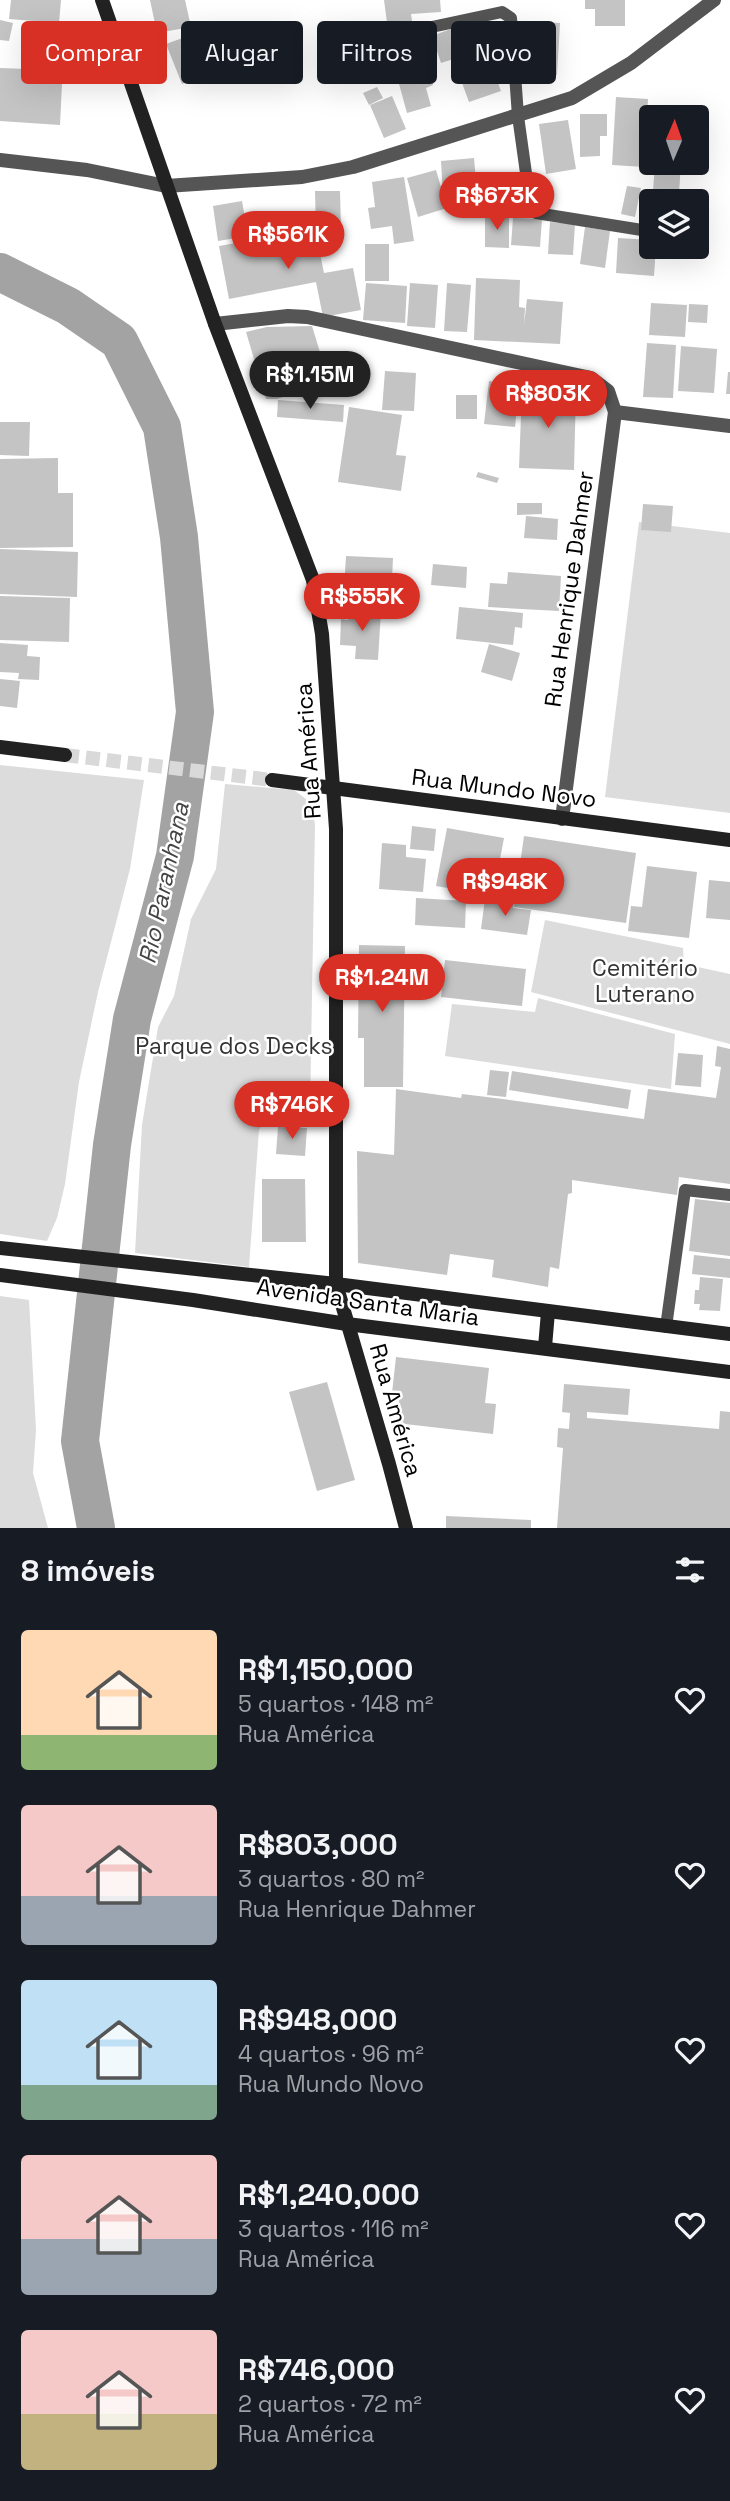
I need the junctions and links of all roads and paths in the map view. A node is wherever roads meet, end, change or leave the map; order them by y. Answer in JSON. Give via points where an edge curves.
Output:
{"nodes":[{"id":1,"x":102,"y":0,"type":"edge"},
{"id":2,"x":714,"y":0,"type":"edge"},
{"id":3,"x":437,"y":26,"type":"edge"},
{"id":4,"x":518,"y":116,"type":"junction"},
{"id":5,"x":0,"y":160,"type":"edge"},
{"id":6,"x":166,"y":186,"type":"junction"},
{"id":7,"x":639,"y":230,"type":"edge"},
{"id":8,"x":215,"y":324,"type":"junction"},
{"id":9,"x":615,"y":412,"type":"junction"},
{"id":10,"x":730,"y":426,"type":"edge"},
{"id":11,"x":0,"y":747,"type":"edge"},
{"id":12,"x":65,"y":755,"type":"tunnel mouth"},
{"id":13,"x":272,"y":780,"type":"tunnel mouth"},
{"id":14,"x":334,"y":788,"type":"junction"},
{"id":15,"x":562,"y":819,"type":"junction"},
{"id":16,"x":730,"y":840,"type":"edge"},
{"id":17,"x":730,"y":1195,"type":"edge"},
{"id":18,"x":0,"y":1248,"type":"edge"},
{"id":19,"x":0,"y":1275,"type":"edge"},
{"id":20,"x":336,"y":1284,"type":"junction"},
{"id":21,"x":548,"y":1312,"type":"junction"},
{"id":22,"x":347,"y":1324,"type":"junction"},
{"id":23,"x":666,"y":1327,"type":"junction"},
{"id":24,"x":730,"y":1335,"type":"edge"},
{"id":25,"x":544,"y":1347,"type":"junction"},
{"id":26,"x":730,"y":1372,"type":"edge"},
{"id":27,"x":405,"y":1528,"type":"edge"}],
"edges":[{"from":1,"to":6,"type":"main road","name":"Rua América"},
{"from":2,"to":4,"type":"street","via":[[631,63],[572,98]]},
{"from":3,"to":4,"type":"lane","via":[[507,13]]},
{"from":4,"to":6,"type":"street","via":[[353,167],[302,177]]},
{"from":4,"to":7,"type":"lane","via":[[531,209]]},
{"from":5,"to":6,"type":"street","via":[[88,170]]},
{"from":6,"to":8,"type":"main road","name":"Rua América"},
{"from":8,"to":9,"type":"street","via":[[307,317],[591,378],[608,391]]},
{"from":8,"to":14,"type":"main road","name":"Rua América","via":[[313,580],[322,634]]},
{"from":9,"to":10,"type":"street"},
{"from":9,"to":15,"type":"street","name":"Rua Henrique Dahmer"},
{"from":11,"to":12,"type":"main road"},
{"from":13,"to":14,"type":"main road","name":"Rua Mundo Novo"},
{"from":14,"to":15,"type":"main road","name":"Rua Mundo Novo"},
{"from":14,"to":20,"type":"main road","name":"Rua América"},
{"from":15,"to":16,"type":"main road","name":"Rua Mundo Novo"},
{"from":17,"to":23,"type":"lane","via":[[685,1190]]},
{"from":18,"to":20,"type":"main road","name":"Avenida Santa Maria"},
{"from":19,"to":22,"type":"main road","name":"Avenida Santa Maria"},
{"from":20,"to":21,"type":"main road","name":"Avenida Santa Maria"},
{"from":20,"to":22,"type":"main road","name":"Rua América"},
{"from":21,"to":23,"type":"main road","name":"Avenida Santa Maria"},
{"from":21,"to":25,"type":"main road"},
{"from":22,"to":25,"type":"main road","name":"Avenida Santa Maria"},
{"from":22,"to":27,"type":"main road","name":"Rua América"},
{"from":23,"to":24,"type":"main road","name":"Avenida Santa Maria"},
{"from":25,"to":26,"type":"main road","name":"Avenida Santa Maria"}]}
